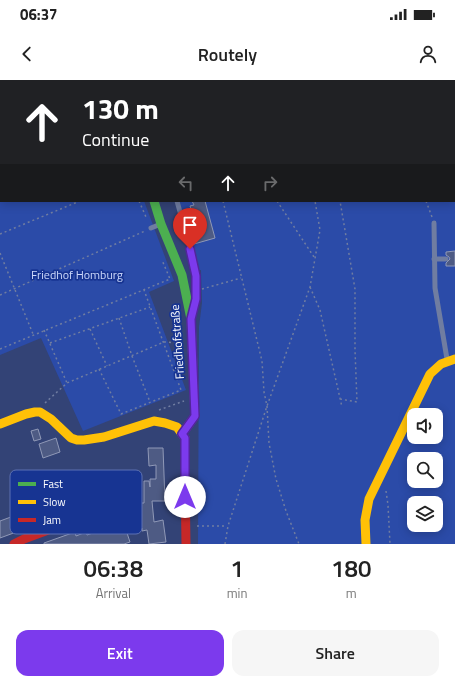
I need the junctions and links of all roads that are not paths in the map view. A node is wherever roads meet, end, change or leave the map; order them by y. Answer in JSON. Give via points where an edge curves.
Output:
{"nodes":[{"id":1,"x":154,"y":202,"type":"edge"},
{"id":2,"x":177,"y":202,"type":"edge"},
{"id":3,"x":434,"y":222,"type":"road end"},
{"id":4,"x":161,"y":224,"type":"junction"},
{"id":5,"x":151,"y":228,"type":"road end"},
{"id":6,"x":446,"y":259,"type":"dead end"},
{"id":7,"x":434,"y":260,"type":"junction"},
{"id":8,"x":191,"y":319,"type":"junction"},
{"id":9,"x":451,"y":359,"type":"edge"},
{"id":10,"x":0,"y":424,"type":"edge"},
{"id":11,"x":182,"y":434,"type":"junction"},
{"id":12,"x":37,"y":534,"type":"edge"},
{"id":13,"x":14,"y":544,"type":"edge"},
{"id":14,"x":186,"y":544,"type":"edge"},
{"id":15,"x":366,"y":544,"type":"edge"}],
"edges":[{"from":1,"to":4,"type":"street","name":"Friedhofstraße"},
{"from":2,"to":8,"type":"lane","via":[[196,271],[196,299]]},
{"from":3,"to":7,"type":"lane"},
{"from":4,"to":5,"type":"lane"},
{"from":4,"to":8,"type":"street","name":"Friedhofstraße","via":[[182,275]]},
{"from":6,"to":7,"type":"lane"},
{"from":7,"to":9,"type":"lane","via":[[435,288]]},
{"from":8,"to":11,"type":"street","name":"Friedhofstraße","via":[[195,416]]},
{"from":9,"to":15,"type":"street","via":[[438,364],[430,374],[369,499],[365,520]]},
{"from":10,"to":11,"type":"street","via":[[42,412],[69,437],[78,440],[90,440],[154,421],[177,427]]},
{"from":11,"to":14,"type":"street","via":[[185,438]]},
{"from":12,"to":13,"type":"street"}]}
